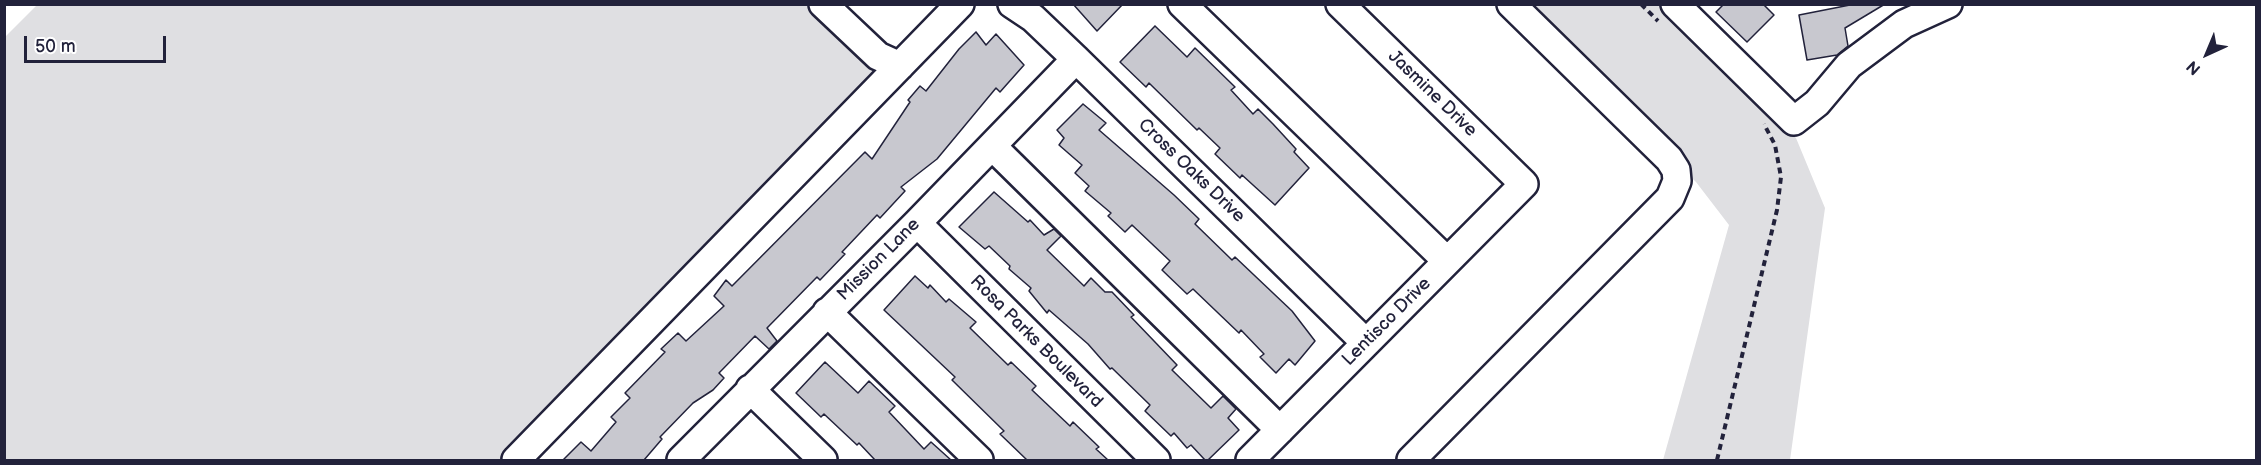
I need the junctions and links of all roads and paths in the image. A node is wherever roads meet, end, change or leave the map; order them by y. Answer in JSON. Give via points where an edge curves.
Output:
{"nodes":[{"id":1,"x":823,"y":4,"type":"edge"},
{"id":2,"x":960,"y":4,"type":"edge"},
{"id":3,"x":1012,"y":4,"type":"edge"},
{"id":4,"x":1182,"y":4,"type":"edge"},
{"id":5,"x":1340,"y":4,"type":"edge"},
{"id":6,"x":1511,"y":4,"type":"edge"},
{"id":7,"x":1641,"y":4,"type":"edge"},
{"id":8,"x":1948,"y":4,"type":"edge"},
{"id":9,"x":1670,"y":16,"type":"edge"},
{"id":10,"x":1076,"y":59,"type":"junction"},
{"id":11,"x":900,"y":66,"type":"junction"},
{"id":12,"x":1763,"y":123,"type":"dead end"},
{"id":13,"x":992,"y":146,"type":"junction"},
{"id":14,"x":1524,"y":184,"type":"joint"},
{"id":15,"x":917,"y":223,"type":"junction"},
{"id":16,"x":1447,"y":261,"type":"junction"},
{"id":17,"x":827,"y":312,"type":"junction"},
{"id":18,"x":1366,"y":343,"type":"junction"},
{"id":19,"x":750,"y":389,"type":"junction"},
{"id":20,"x":1280,"y":430,"type":"junction"},
{"id":21,"x":516,"y":460,"type":"edge"},
{"id":22,"x":681,"y":460,"type":"edge"},
{"id":23,"x":823,"y":460,"type":"edge"},
{"id":24,"x":979,"y":460,"type":"edge"},
{"id":25,"x":1156,"y":460,"type":"edge"},
{"id":26,"x":1250,"y":460,"type":"edge"},
{"id":27,"x":1411,"y":460,"type":"edge"},
{"id":28,"x":1717,"y":460,"type":"edge"}],
"edges":[{"from":1,"to":11,"type":"street","via":[[878,56]]},
{"from":2,"to":11,"type":"street"},
{"from":3,"to":10,"type":"street","name":"Cross Oaks Drive","via":[[1033,18]]},
{"from":4,"to":16,"type":"street"},
{"from":5,"to":14,"type":"street","name":"Jasmine Drive"},
{"from":6,"to":27,"type":"street","via":[[1669,159],[1677,181],[1670,198]]},
{"from":7,"to":9,"type":"path"},
{"from":8,"to":9,"type":"street","via":[[1904,24],[1849,65],[1817,104],[1794,121]]},
{"from":10,"to":13,"type":"street","name":"Mission Lane"},
{"from":10,"to":18,"type":"street","name":"Cross Oaks Drive"},
{"from":11,"to":21,"type":"street"},
{"from":12,"to":28,"type":"path","via":[[1775,146],[1781,177],[1777,210]]},
{"from":13,"to":15,"type":"street","name":"Mission Lane"},
{"from":13,"to":20,"type":"street"},
{"from":14,"to":16,"type":"street","name":"Lentisco Drive"},
{"from":15,"to":17,"type":"street","name":"Mission Lane"},
{"from":15,"to":25,"type":"street","name":"Rosa Parks Boulevard"},
{"from":16,"to":18,"type":"street","name":"Lentisco Drive"},
{"from":17,"to":19,"type":"street","name":"Mission Lane"},
{"from":17,"to":24,"type":"street"},
{"from":18,"to":20,"type":"street","name":"Lentisco Drive"},
{"from":19,"to":22,"type":"street","name":"Mission Lane"},
{"from":19,"to":23,"type":"street"},
{"from":20,"to":26,"type":"street","name":"Lentisco Drive"}]}
